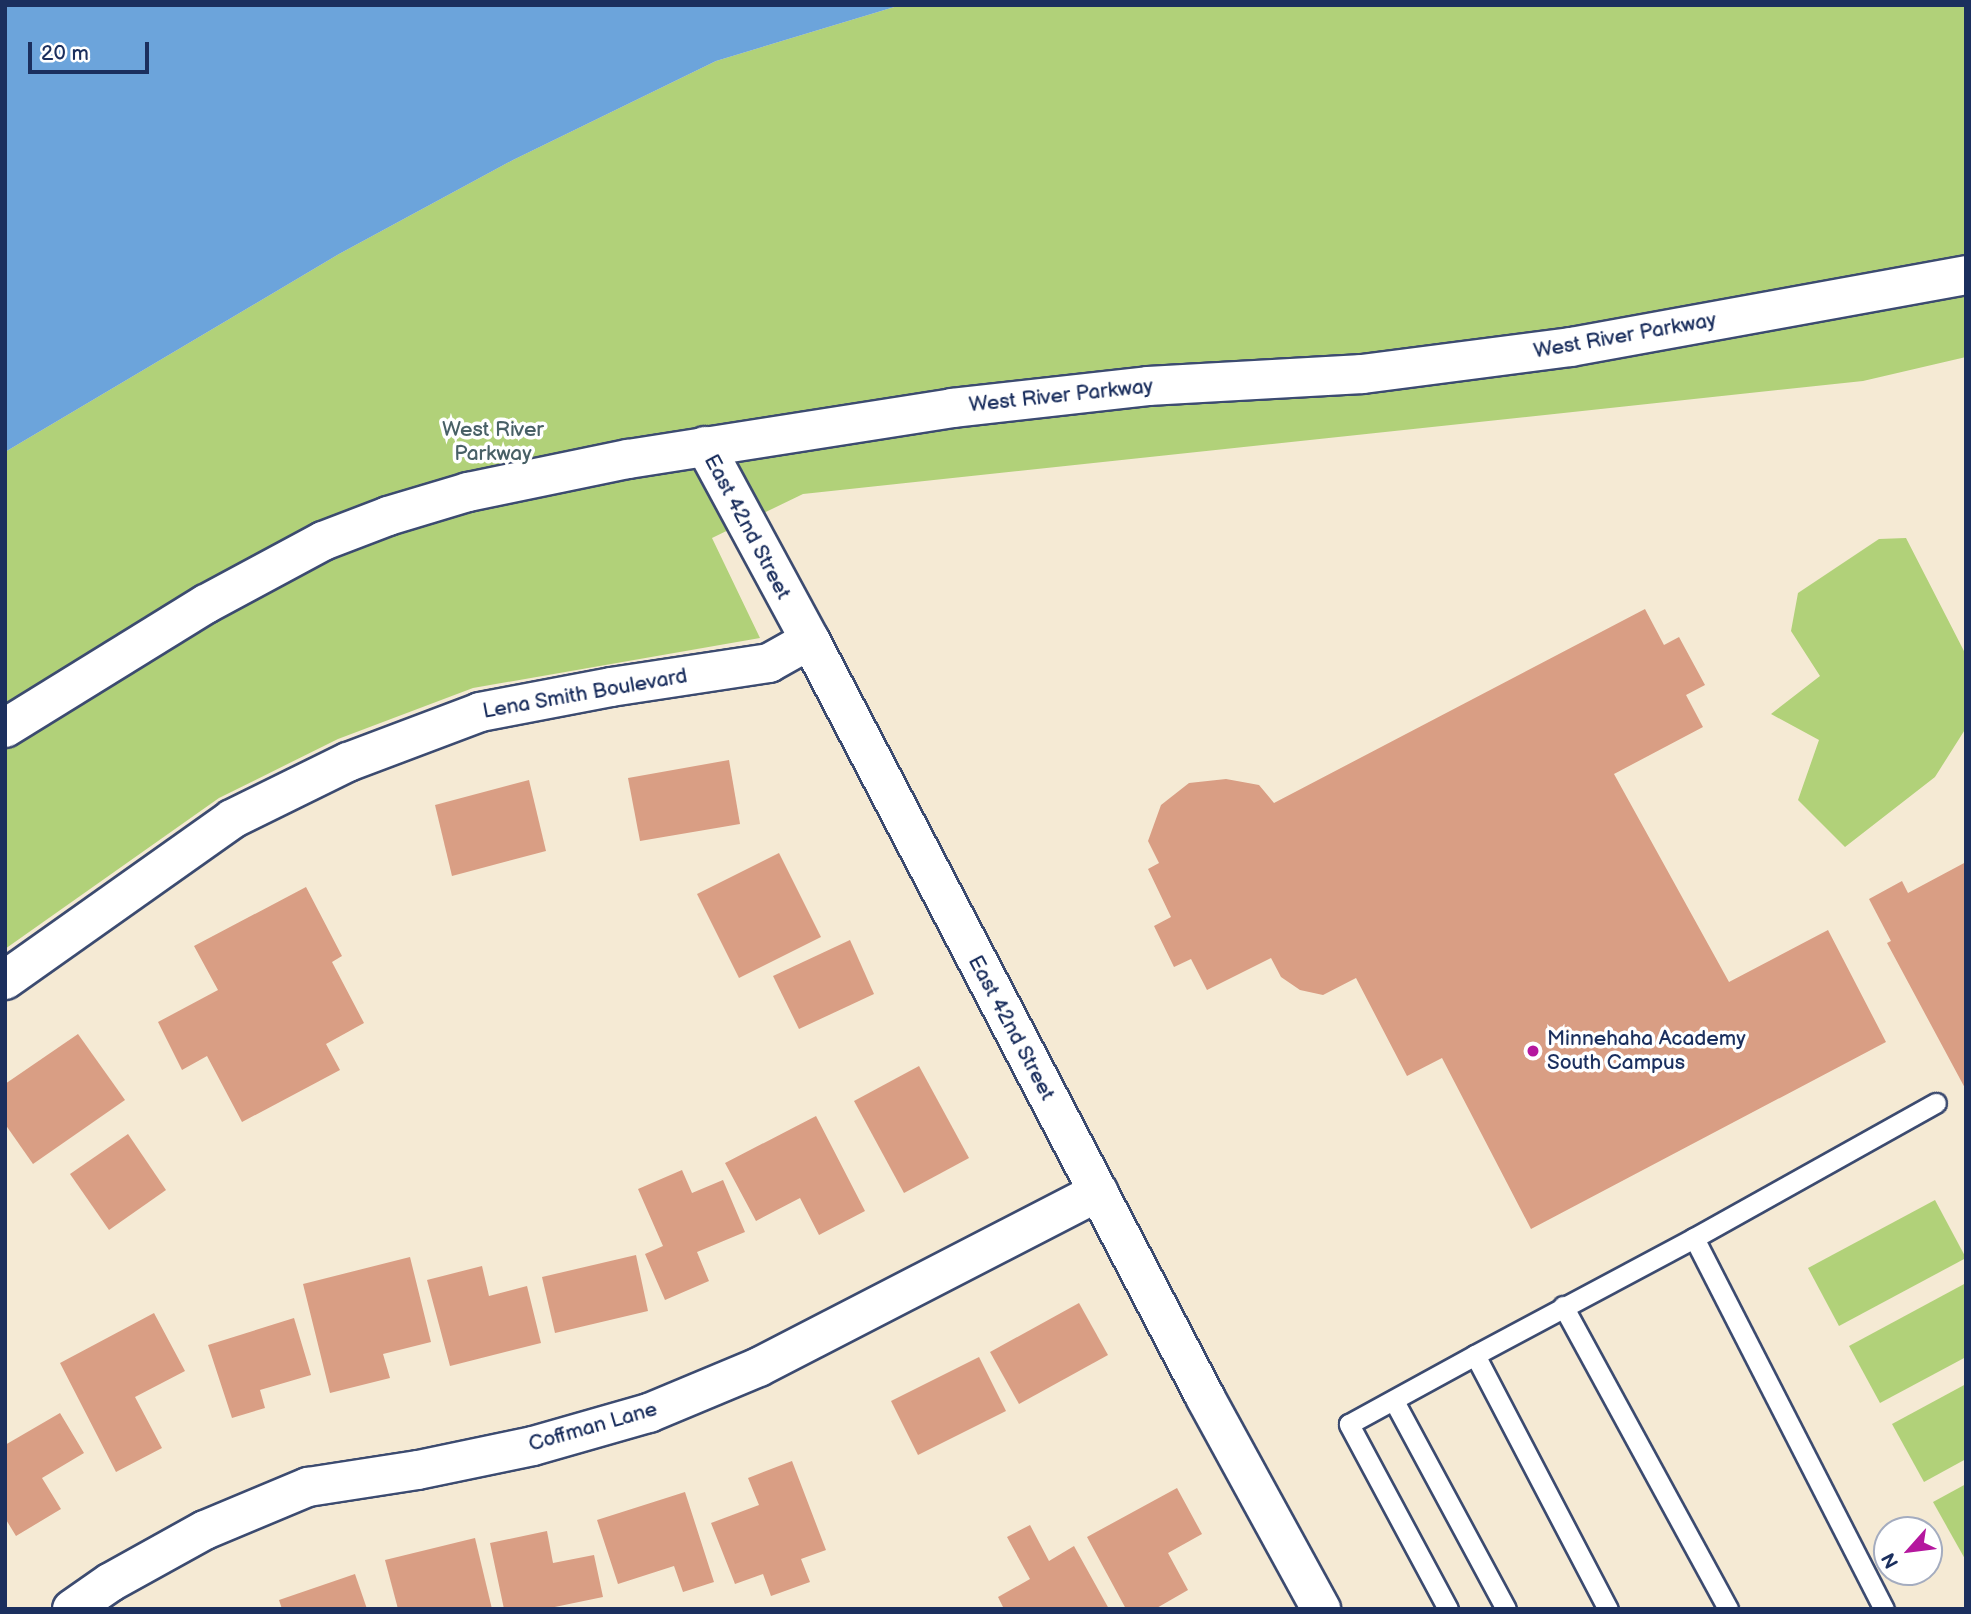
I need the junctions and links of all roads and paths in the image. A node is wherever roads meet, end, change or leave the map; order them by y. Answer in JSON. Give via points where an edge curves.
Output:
{"nodes":[{"id":1,"x":1966,"y":275,"type":"edge"},
{"id":2,"x":705,"y":446,"type":"junction"},
{"id":3,"x":810,"y":640,"type":"junction"},
{"id":4,"x":5,"y":728,"type":"edge"},
{"id":5,"x":5,"y":979,"type":"edge"},
{"id":6,"x":1936,"y":1102,"type":"dead end"},
{"id":7,"x":1098,"y":1192,"type":"junction"},
{"id":8,"x":1695,"y":1238,"type":"junction"},
{"id":9,"x":1563,"y":1306,"type":"junction"},
{"id":10,"x":1475,"y":1355,"type":"junction"},
{"id":11,"x":1394,"y":1401,"type":"junction"},
{"id":12,"x":72,"y":1609,"type":"edge"},
{"id":13,"x":1321,"y":1609,"type":"edge"},
{"id":14,"x":1448,"y":1609,"type":"edge"},
{"id":15,"x":1506,"y":1609,"type":"edge"},
{"id":16,"x":1608,"y":1609,"type":"edge"},
{"id":17,"x":1728,"y":1609,"type":"edge"},
{"id":18,"x":1884,"y":1609,"type":"edge"}],
"edges":[{"from":1,"to":2,"type":"street","name":"West River Parkway","via":[[1571,347],[1363,374],[1148,386],[952,408]]},
{"from":2,"to":3,"type":"street","name":"East 42nd Street"},
{"from":2,"to":4,"type":"street","name":"West River Parkway","via":[[468,492],[323,541],[206,604]]},
{"from":3,"to":5,"type":"street","name":"Lena Smith Boulevard","via":[[769,663],[480,712],[348,762],[232,819]]},
{"from":3,"to":7,"type":"street","name":"East 42nd Street"},
{"from":6,"to":8,"type":"lane"},
{"from":7,"to":12,"type":"street","name":"Coffman Lane","via":[[759,1367],[649,1413],[533,1446],[308,1487],[205,1530]]},
{"from":7,"to":13,"type":"street","name":"East 42nd Street"},
{"from":8,"to":9,"type":"lane"},
{"from":8,"to":18,"type":"lane"},
{"from":9,"to":10,"type":"lane"},
{"from":9,"to":17,"type":"lane"},
{"from":10,"to":11,"type":"lane"},
{"from":10,"to":16,"type":"lane"},
{"from":11,"to":14,"type":"lane","via":[[1349,1424]]},
{"from":11,"to":15,"type":"lane"}]}
